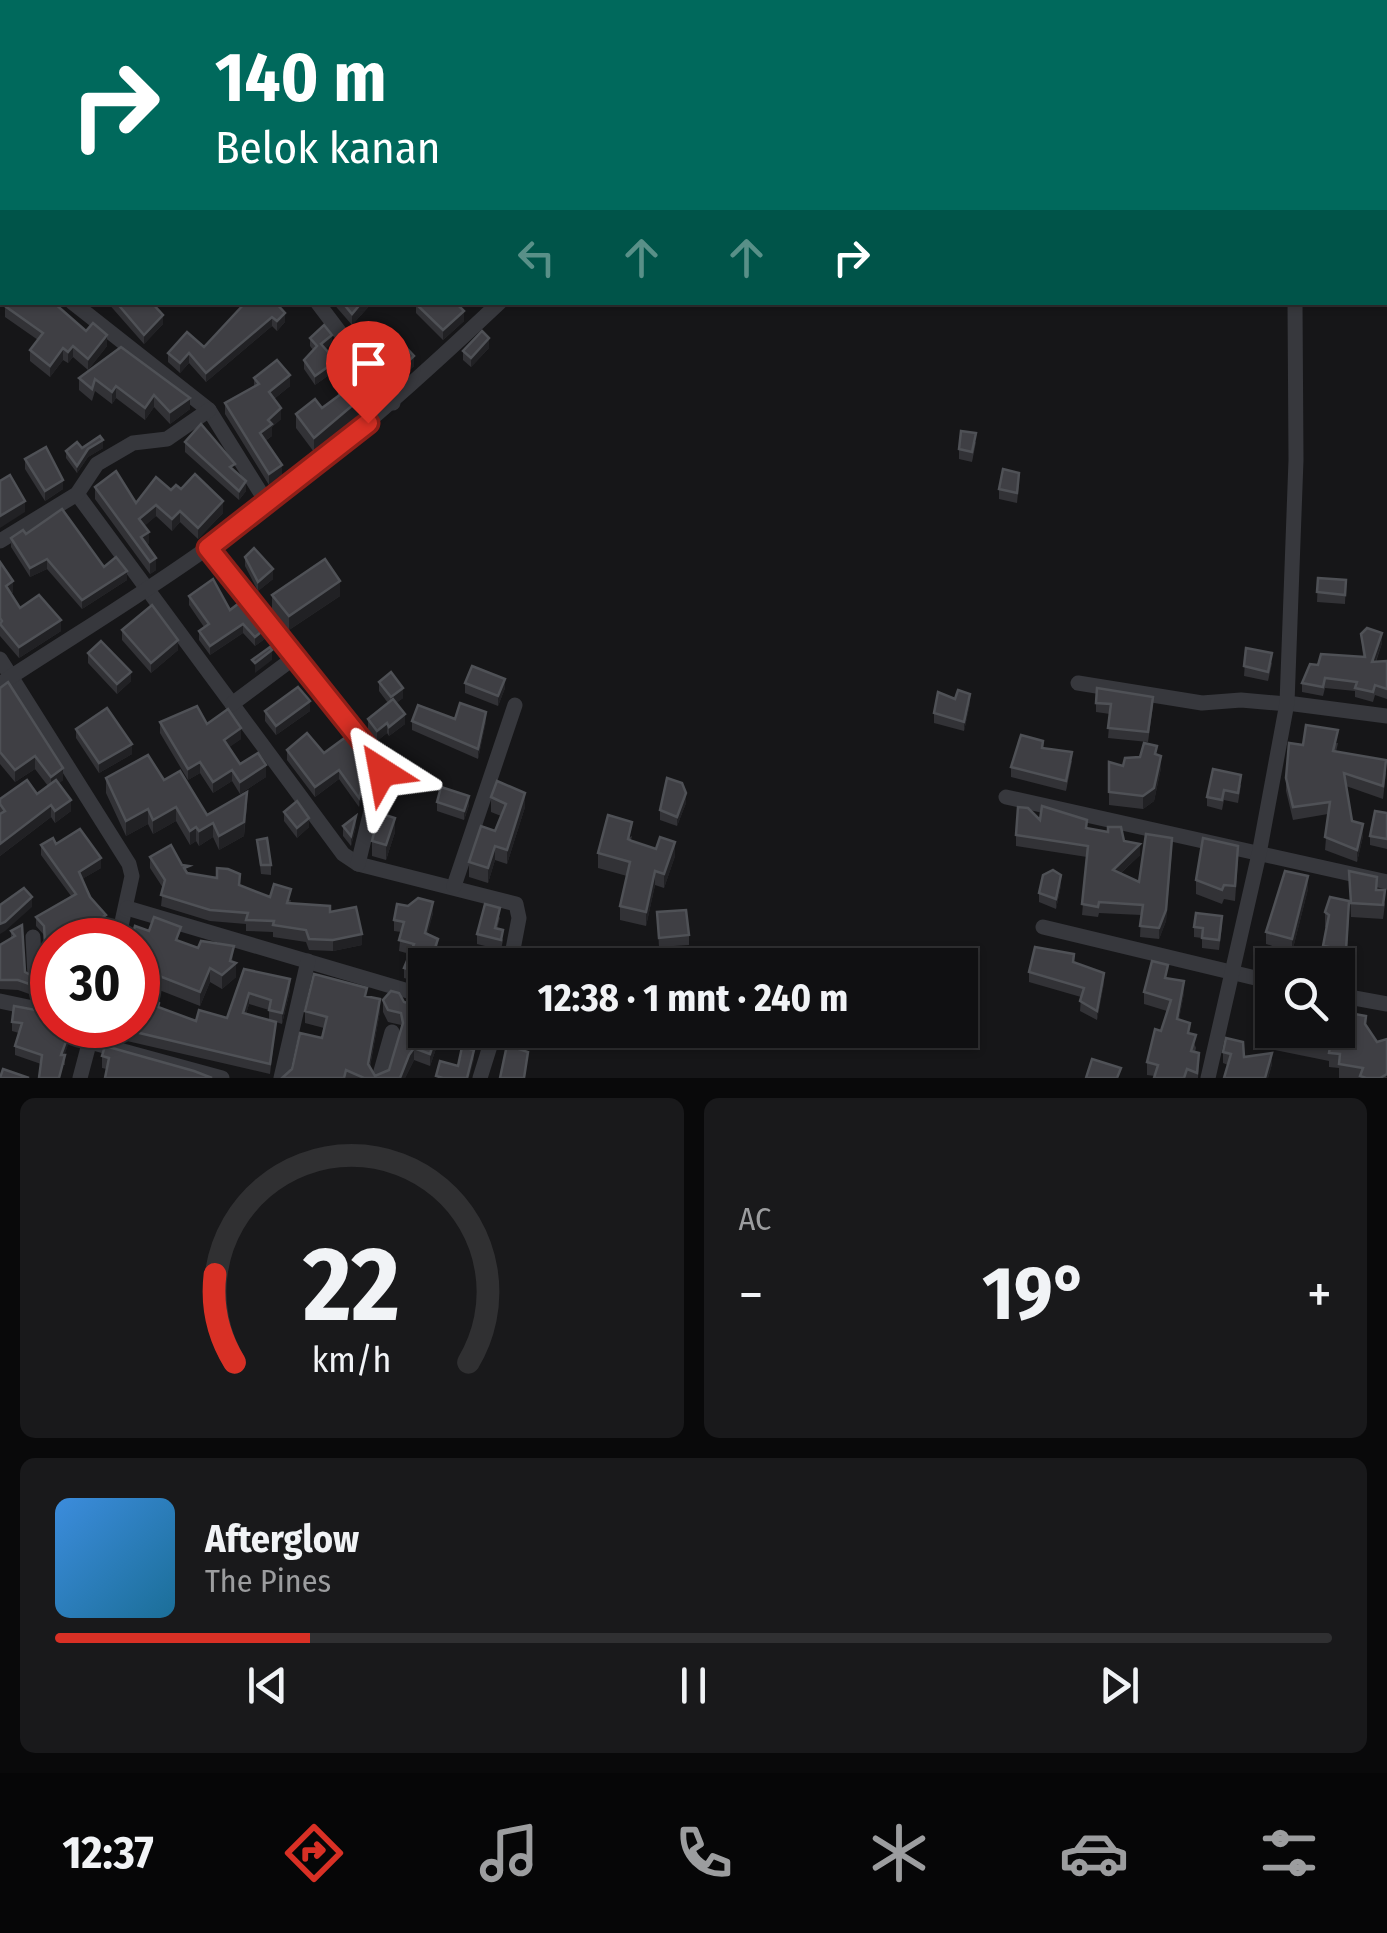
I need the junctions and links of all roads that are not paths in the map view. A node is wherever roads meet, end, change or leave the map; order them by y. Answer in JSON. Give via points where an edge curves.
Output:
{"nodes":[{"id":1,"x":78,"y":305,"type":"edge"},
{"id":2,"x":319,"y":305,"type":"edge"},
{"id":3,"x":497,"y":305,"type":"edge"},
{"id":4,"x":1294,"y":305,"type":"edge"},
{"id":5,"x":394,"y":403,"type":"junction"},
{"id":6,"x":209,"y":410,"type":"junction"},
{"id":7,"x":76,"y":494,"type":"junction"},
{"id":8,"x":267,"y":503,"type":"junction"},
{"id":9,"x":0,"y":541,"type":"edge"},
{"id":10,"x":208,"y":548,"type":"junction"},
{"id":11,"x":145,"y":589,"type":"junction"},
{"id":12,"x":296,"y":657,"type":"junction"},
{"id":13,"x":0,"y":658,"type":"edge"},
{"id":14,"x":6,"y":680,"type":"edge"},
{"id":15,"x":1078,"y":683,"type":"dead end"},
{"id":16,"x":232,"y":704,"type":"junction"},
{"id":17,"x":1287,"y":704,"type":"junction"},
{"id":18,"x":515,"y":705,"type":"dead end"},
{"id":19,"x":1387,"y":716,"type":"edge"},
{"id":20,"x":1006,"y":797,"type":"dead end"},
{"id":21,"x":1259,"y":854,"type":"junction"},
{"id":22,"x":358,"y":864,"type":"junction"},
{"id":23,"x":1387,"y":882,"type":"edge"},
{"id":24,"x":454,"y":886,"type":"junction"},
{"id":25,"x":127,"y":908,"type":"junction"},
{"id":26,"x":124,"y":918,"type":"edge"},
{"id":27,"x":1043,"y":927,"type":"dead end"},
{"id":28,"x":513,"y":948,"type":"edge"},
{"id":29,"x":308,"y":961,"type":"junction"},
{"id":30,"x":1231,"y":975,"type":"junction"},
{"id":31,"x":1255,"y":979,"type":"edge"},
{"id":32,"x":408,"y":991,"type":"edge"},
{"id":33,"x":1355,"y":998,"type":"edge"},
{"id":34,"x":0,"y":1000,"type":"edge"},
{"id":35,"x":1387,"y":1004,"type":"edge"},
{"id":36,"x":30,"y":1007,"type":"edge"},
{"id":37,"x":392,"y":1032,"type":"dead end"},
{"id":38,"x":87,"y":1048,"type":"edge"},
{"id":39,"x":142,"y":1048,"type":"edge"},
{"id":40,"x":489,"y":1048,"type":"edge"},
{"id":41,"x":80,"y":1078,"type":"edge"},
{"id":42,"x":222,"y":1078,"type":"edge"},
{"id":43,"x":280,"y":1078,"type":"edge"},
{"id":44,"x":379,"y":1078,"type":"edge"},
{"id":45,"x":480,"y":1078,"type":"edge"},
{"id":46,"x":1208,"y":1078,"type":"edge"}],
"edges":[{"from":1,"to":6,"type":"street"},
{"from":2,"to":5,"type":"street"},
{"from":3,"to":5,"type":"street"},
{"from":4,"to":17,"type":"street"},
{"from":5,"to":8,"type":"street"},
{"from":6,"to":7,"type":"street","via":[[166,439],[133,443],[97,464]]},
{"from":6,"to":8,"type":"street"},
{"from":7,"to":9,"type":"street"},
{"from":7,"to":11,"type":"street"},
{"from":8,"to":10,"type":"street"},
{"from":10,"to":11,"type":"street"},
{"from":10,"to":12,"type":"street"},
{"from":11,"to":14,"type":"street"},
{"from":11,"to":16,"type":"street"},
{"from":12,"to":16,"type":"street"},
{"from":12,"to":22,"type":"street","via":[[382,765]]},
{"from":13,"to":14,"type":"street"},
{"from":14,"to":25,"type":"street","via":[[124,853],[132,876]]},
{"from":15,"to":17,"type":"street","via":[[1202,704]]},
{"from":16,"to":22,"type":"street","via":[[336,845]]},
{"from":17,"to":19,"type":"street"},
{"from":17,"to":21,"type":"street"},
{"from":18,"to":24,"type":"street"},
{"from":20,"to":21,"type":"street"},
{"from":21,"to":23,"type":"street"},
{"from":21,"to":30,"type":"street"},
{"from":22,"to":24,"type":"street"},
{"from":24,"to":28,"type":"street","via":[[516,904]]},
{"from":25,"to":26,"type":"street"},
{"from":25,"to":29,"type":"street"},
{"from":27,"to":30,"type":"street"},
{"from":29,"to":32,"type":"street"},
{"from":29,"to":43,"type":"street"},
{"from":30,"to":31,"type":"street"},
{"from":30,"to":46,"type":"street"},
{"from":33,"to":35,"type":"street"},
{"from":34,"to":36,"type":"street"},
{"from":37,"to":44,"type":"street"},
{"from":38,"to":41,"type":"street"},
{"from":39,"to":42,"type":"street"},
{"from":40,"to":45,"type":"street"}]}
